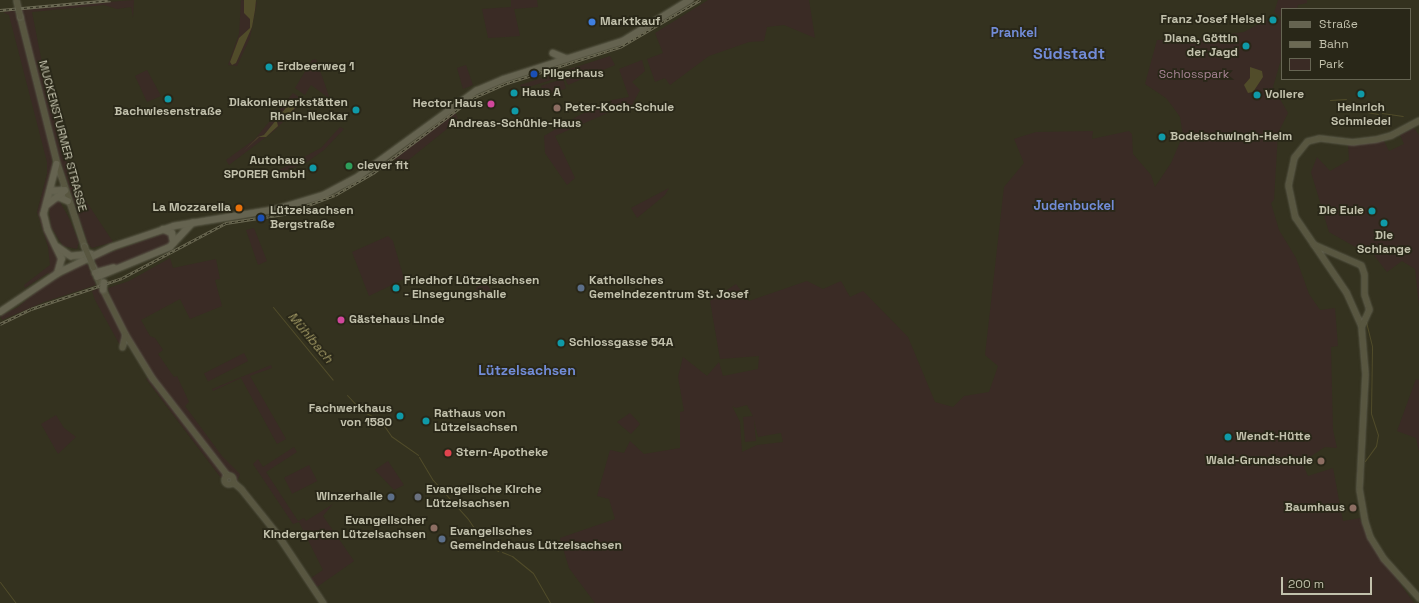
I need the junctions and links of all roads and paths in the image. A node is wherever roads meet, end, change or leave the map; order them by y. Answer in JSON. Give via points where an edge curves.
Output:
{"nodes":[{"id":1,"x":16,"y":0,"type":"edge"},
{"id":2,"x":690,"y":0,"type":"edge"},
{"id":3,"x":553,"y":53,"type":"dead end"},
{"id":4,"x":570,"y":59,"type":"junction"},
{"id":5,"x":1419,"y":120,"type":"edge"},
{"id":6,"x":57,"y":164,"type":"junction"},
{"id":7,"x":65,"y":190,"type":"junction"},
{"id":8,"x":51,"y":192,"type":"junction"},
{"id":9,"x":59,"y":197,"type":"junction"},
{"id":10,"x":68,"y":201,"type":"junction"},
{"id":11,"x":194,"y":221,"type":"junction"},
{"id":12,"x":162,"y":229,"type":"junction"},
{"id":13,"x":174,"y":244,"type":"junction"},
{"id":14,"x":1312,"y":244,"type":"junction"},
{"id":15,"x":1324,"y":249,"type":"junction"},
{"id":16,"x":93,"y":254,"type":"junction"},
{"id":17,"x":1320,"y":256,"type":"junction"},
{"id":18,"x":118,"y":268,"type":"junction"},
{"id":19,"x":95,"y":272,"type":"junction"},
{"id":20,"x":58,"y":273,"type":"junction"},
{"id":21,"x":107,"y":274,"type":"junction"},
{"id":22,"x":102,"y":285,"type":"junction"},
{"id":23,"x":0,"y":312,"type":"edge"},
{"id":24,"x":1361,"y":318,"type":"junction"},
{"id":25,"x":125,"y":334,"type":"junction"},
{"id":26,"x":122,"y":347,"type":"dead end"},
{"id":27,"x":1419,"y":598,"type":"edge"},
{"id":28,"x":322,"y":603,"type":"edge"}],
"edges":[{"from":1,"to":6,"type":"main road","name":"MUCKENSTURMER STRASSE","bridge":true},
{"from":2,"to":4,"type":"main road","via":[[633,36]]},
{"from":3,"to":4,"type":"main road"},
{"from":4,"to":11,"type":"main road","via":[[504,79],[476,91],[354,179],[324,195],[278,209]]},
{"from":5,"to":14,"type":"main road","via":[[1376,140],[1353,142],[1312,139],[1299,148],[1290,168],[1288,188],[1292,208]]},
{"from":6,"to":7,"type":"main road","name":"MUCKENSTURMER STRASSE"},
{"from":6,"to":8,"type":"main road"},
{"from":7,"to":8,"type":"main road"},
{"from":7,"to":9,"type":"main road"},
{"from":7,"to":10,"type":"main road","name":"MUCKENSTURMER STRASSE"},
{"from":8,"to":20,"type":"main road","via":[[44,214],[48,230],[62,259]]},
{"from":9,"to":10,"type":"main road"},
{"from":9,"to":16,"type":"main road","via":[[49,201],[46,210],[48,224],[56,244],[67,254]]},
{"from":10,"to":19,"type":"main road","name":"MUCKENSTURMER STRASSE","bridge":true},
{"from":11,"to":12,"type":"main road"},
{"from":11,"to":13,"type":"main road","via":[[185,228]]},
{"from":12,"to":13,"type":"main road","via":[[172,233]]},
{"from":12,"to":16,"type":"main road"},
{"from":13,"to":18,"type":"main road"},
{"from":14,"to":15,"type":"main road"},
{"from":14,"to":17,"type":"main road"},
{"from":15,"to":17,"type":"main road"},
{"from":15,"to":24,"type":"main road","via":[[1361,266],[1364,274],[1364,294],[1369,309]]},
{"from":16,"to":20,"type":"main road"},
{"from":17,"to":24,"type":"main road"},
{"from":18,"to":19,"type":"main road"},
{"from":18,"to":21,"type":"main road"},
{"from":19,"to":21,"type":"main road"},
{"from":19,"to":22,"type":"main road","name":"MUCKENSTURMER STRASSE"},
{"from":20,"to":23,"type":"main road"},
{"from":21,"to":22,"type":"main road"},
{"from":22,"to":25,"type":"main road","name":"MUCKENSTURMER STRASSE"},
{"from":24,"to":27,"type":"main road","via":[[1365,374],[1359,489],[1367,530],[1384,558]]},
{"from":25,"to":26,"type":"main road"},
{"from":25,"to":28,"type":"main road","name":"MUCKENSTURMER STRASSE","via":[[167,400],[227,475],[226,483],[233,482],[241,489],[278,534]]}]}
